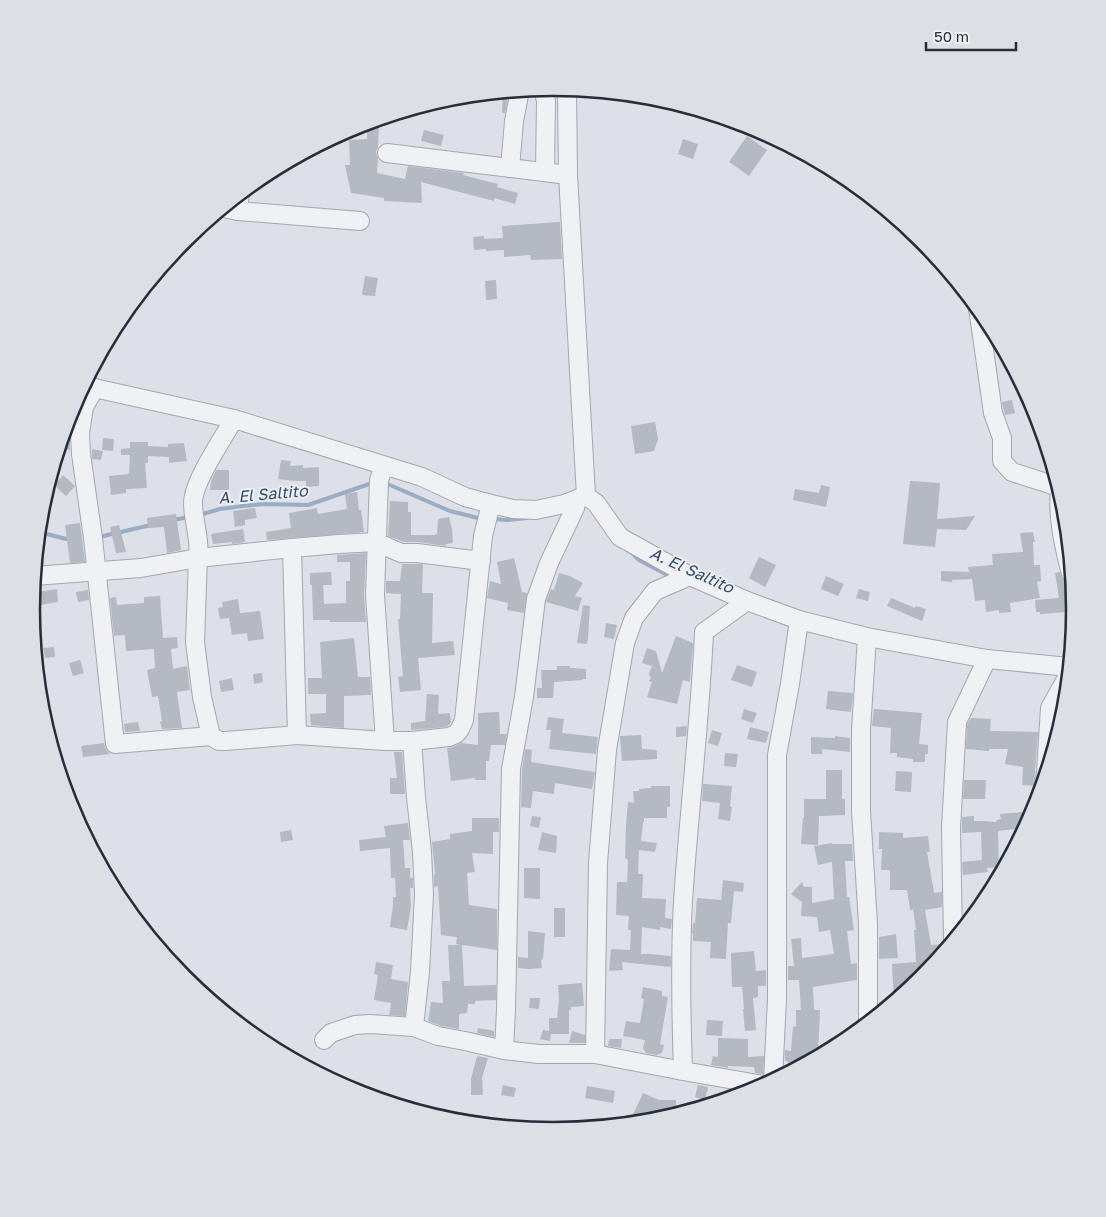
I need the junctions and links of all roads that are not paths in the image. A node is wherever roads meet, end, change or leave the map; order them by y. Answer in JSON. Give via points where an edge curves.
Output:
{"nodes":[{"id":1,"x":545,"y":96,"type":"edge"},
{"id":2,"x":567,"y":96,"type":"edge"},
{"id":3,"x":519,"y":97,"type":"edge"},
{"id":4,"x":387,"y":153,"type":"dead end"},
{"id":5,"x":510,"y":168,"type":"junction"},
{"id":6,"x":546,"y":172,"type":"junction"},
{"id":7,"x":568,"y":175,"type":"junction"},
{"id":8,"x":238,"y":205,"type":"edge"},
{"id":9,"x":360,"y":221,"type":"dead end"},
{"id":10,"x":980,"y":323,"type":"edge"},
{"id":11,"x":91,"y":387,"type":"edge"},
{"id":12,"x":87,"y":395,"type":"edge"},
{"id":13,"x":234,"y":419,"type":"junction"},
{"id":14,"x":384,"y":466,"type":"junction"},
{"id":15,"x":1051,"y":485,"type":"edge"},
{"id":16,"x":582,"y":497,"type":"junction"},
{"id":17,"x":491,"y":504,"type":"junction"},
{"id":18,"x":376,"y":542,"type":"junction"},
{"id":19,"x":292,"y":548,"type":"junction"},
{"id":20,"x":198,"y":558,"type":"junction"},
{"id":21,"x":480,"y":561,"type":"junction"},
{"id":22,"x":97,"y":572,"type":"junction"},
{"id":23,"x":41,"y":576,"type":"edge"},
{"id":24,"x":690,"y":576,"type":"junction"},
{"id":25,"x":748,"y":601,"type":"junction"},
{"id":26,"x":799,"y":620,"type":"junction"},
{"id":27,"x":867,"y":637,"type":"junction"},
{"id":28,"x":987,"y":660,"type":"junction"},
{"id":29,"x":1063,"y":666,"type":"edge"},
{"id":30,"x":1059,"y":692,"type":"edge"},
{"id":31,"x":211,"y":736,"type":"junction"},
{"id":32,"x":296,"y":736,"type":"junction"},
{"id":33,"x":385,"y":741,"type":"junction"},
{"id":34,"x":412,"y":741,"type":"junction"},
{"id":35,"x":1048,"y":745,"type":"edge"},
{"id":36,"x":953,"y":930,"type":"edge"},
{"id":37,"x":868,"y":1013,"type":"edge"},
{"id":38,"x":414,"y":1027,"type":"junction"},
{"id":39,"x":324,"y":1040,"type":"dead end"},
{"id":40,"x":504,"y":1050,"type":"junction"},
{"id":41,"x":596,"y":1054,"type":"junction"},
{"id":42,"x":683,"y":1071,"type":"junction"},
{"id":43,"x":773,"y":1072,"type":"edge"},
{"id":44,"x":748,"y":1082,"type":"edge"}],
"edges":[{"from":1,"to":6,"type":"street"},
{"from":2,"to":7,"type":"street"},
{"from":3,"to":5,"type":"street"},
{"from":4,"to":5,"type":"street"},
{"from":5,"to":6,"type":"street"},
{"from":6,"to":7,"type":"street"},
{"from":7,"to":16,"type":"street"},
{"from":8,"to":9,"type":"street"},
{"from":10,"to":15,"type":"street","via":[[993,412],[1002,438],[1002,462],[1012,472]]},
{"from":11,"to":13,"type":"street"},
{"from":12,"to":22,"type":"street","via":[[80,454]]},
{"from":13,"to":14,"type":"street"},
{"from":13,"to":20,"type":"street","via":[[194,492],[192,503]]},
{"from":14,"to":17,"type":"street"},
{"from":14,"to":18,"type":"street","via":[[379,480]]},
{"from":16,"to":17,"type":"street","via":[[536,510]]},
{"from":16,"to":24,"type":"street","via":[[596,502],[620,537]]},
{"from":16,"to":40,"type":"street","via":[[549,563],[536,599],[524,698],[511,769]]},
{"from":17,"to":21,"type":"street"},
{"from":18,"to":19,"type":"street"},
{"from":18,"to":21,"type":"street","via":[[401,552]]},
{"from":18,"to":33,"type":"street","via":[[375,595]]},
{"from":19,"to":20,"type":"street"},
{"from":19,"to":32,"type":"street"},
{"from":20,"to":22,"type":"street"},
{"from":20,"to":31,"type":"street","via":[[195,642]]},
{"from":21,"to":34,"type":"street","via":[[464,720],[456,734]]},
{"from":22,"to":23,"type":"street"},
{"from":22,"to":31,"type":"street","via":[[115,744]]},
{"from":24,"to":25,"type":"street"},
{"from":24,"to":41,"type":"street","via":[[655,591],[634,618],[625,643],[607,750],[598,863]]},
{"from":25,"to":26,"type":"street"},
{"from":25,"to":42,"type":"street","via":[[704,632],[683,901]]},
{"from":26,"to":27,"type":"street"},
{"from":26,"to":43,"type":"street","via":[[777,755],[777,990]]},
{"from":27,"to":28,"type":"street"},
{"from":27,"to":37,"type":"street","via":[[861,730],[861,811],[868,924]]},
{"from":28,"to":29,"type":"street"},
{"from":28,"to":36,"type":"street","via":[[957,722],[951,828]]},
{"from":30,"to":35,"type":"street","via":[[1050,708]]},
{"from":31,"to":32,"type":"street","via":[[219,741]]},
{"from":32,"to":33,"type":"street"},
{"from":33,"to":34,"type":"street"},
{"from":34,"to":38,"type":"street","via":[[424,894]]},
{"from":38,"to":39,"type":"street","via":[[355,1025],[331,1033]]},
{"from":38,"to":40,"type":"street","via":[[438,1036]]},
{"from":40,"to":41,"type":"street"},
{"from":41,"to":42,"type":"street"},
{"from":42,"to":44,"type":"street"}]}
